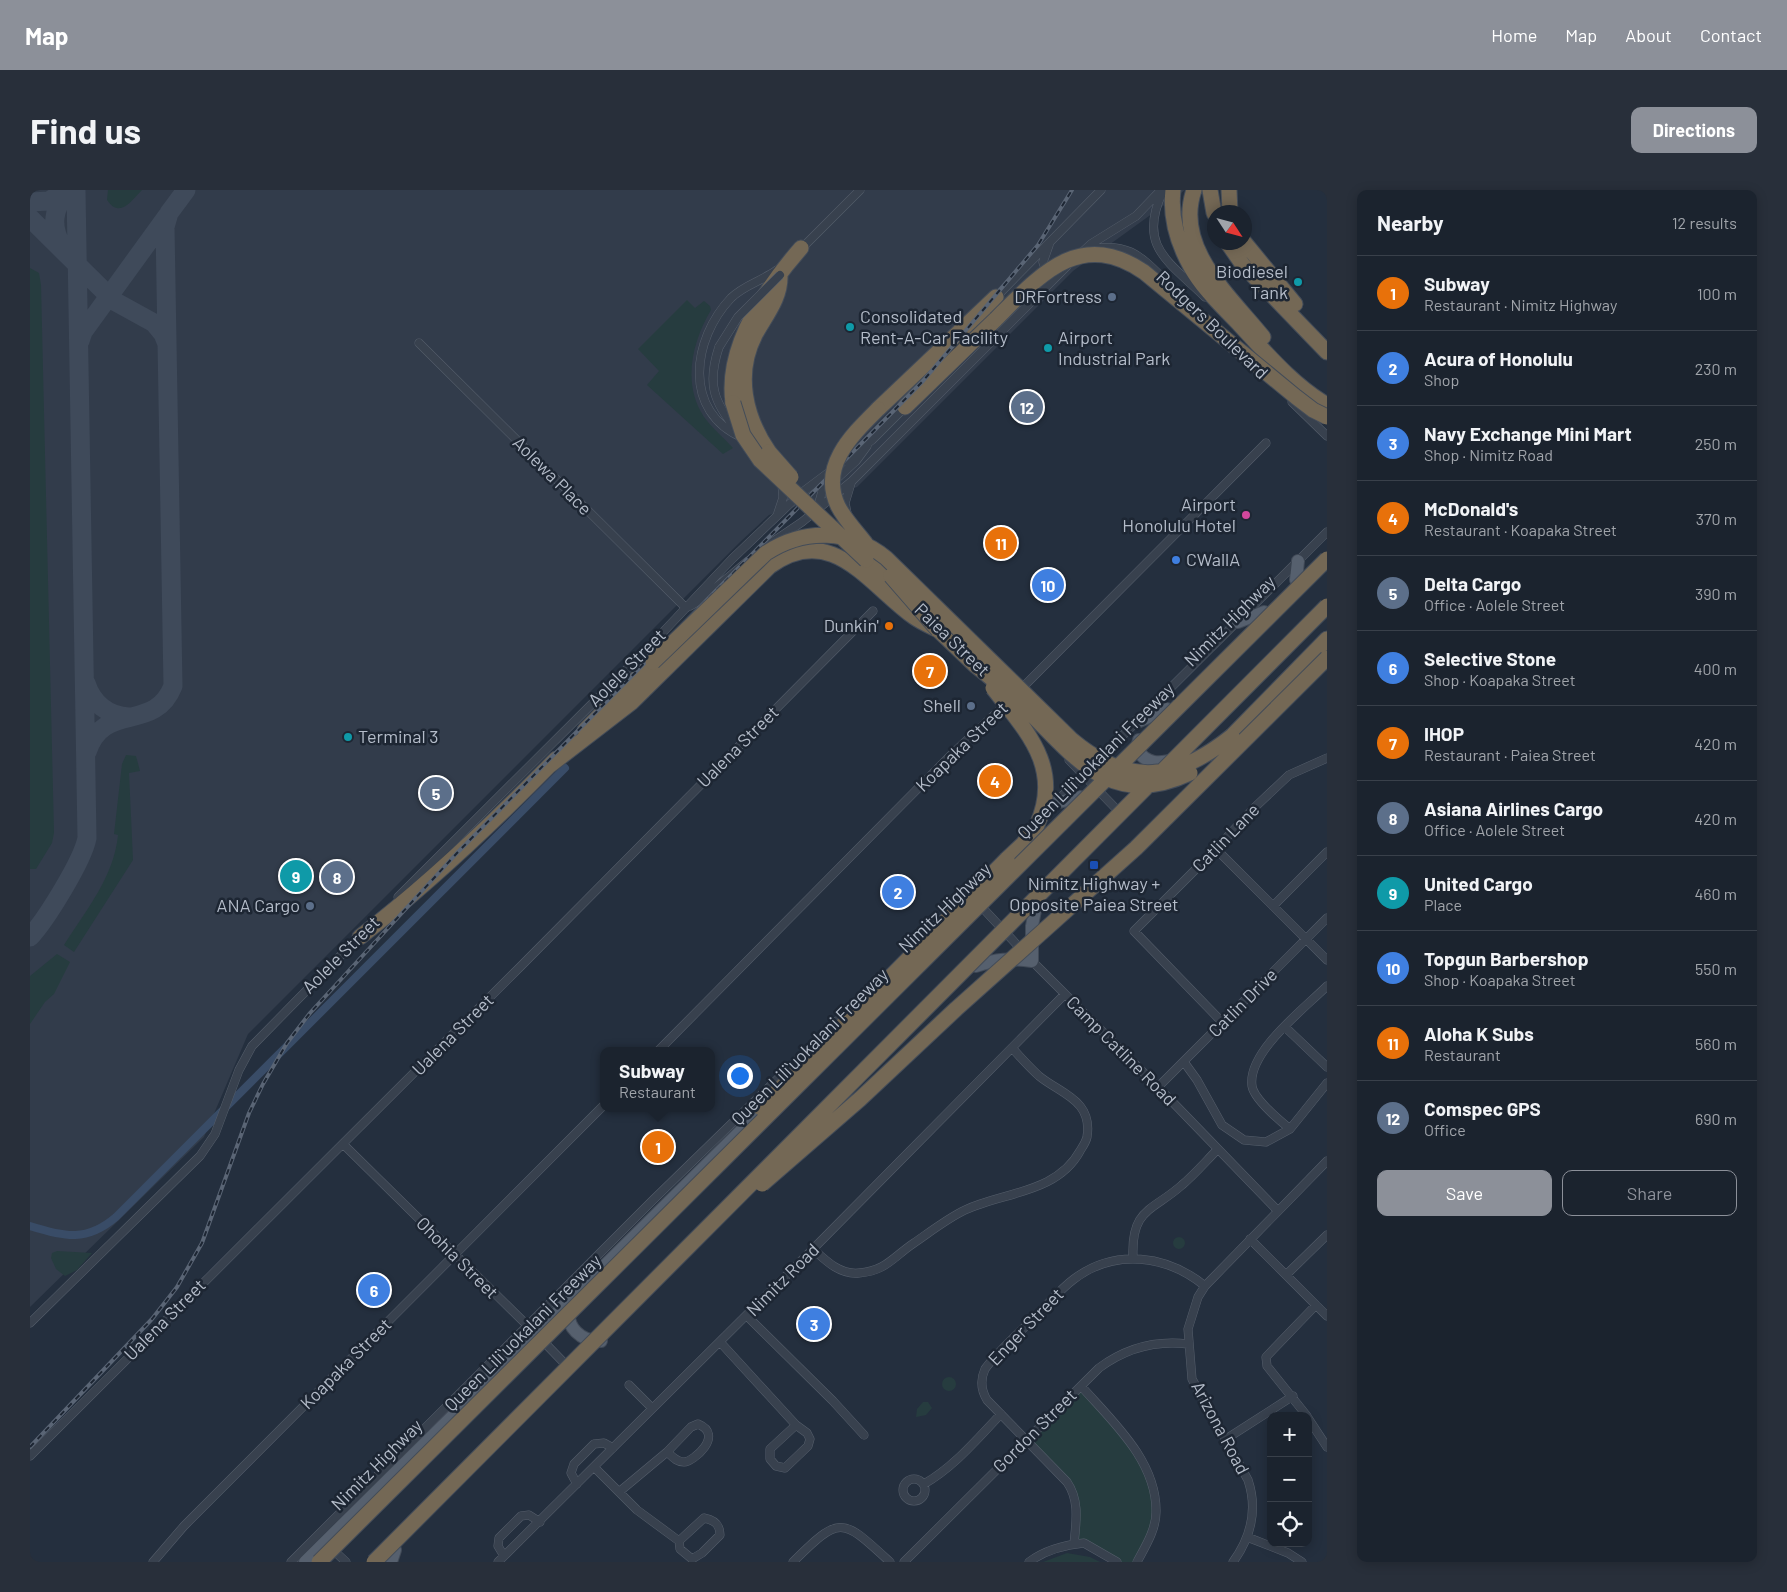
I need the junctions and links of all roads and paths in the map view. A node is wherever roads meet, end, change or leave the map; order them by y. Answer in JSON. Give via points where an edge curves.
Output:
{"nodes":[{"id":1,"x":860,"y":190,"type":"edge"},
{"id":2,"x":865,"y":190,"type":"edge"},
{"id":3,"x":1101,"y":190,"type":"edge"},
{"id":4,"x":1162,"y":190,"type":"edge"},
{"id":5,"x":1173,"y":190,"type":"edge"},
{"id":6,"x":1194,"y":190,"type":"edge"},
{"id":7,"x":1210,"y":190,"type":"edge"},
{"id":8,"x":1229,"y":190,"type":"edge"},
{"id":9,"x":1213,"y":205,"type":"edge"},
{"id":10,"x":1230,"y":205,"type":"edge"},
{"id":11,"x":1050,"y":240,"type":"junction"},
{"id":12,"x":801,"y":248,"type":"junction"},
{"id":13,"x":1084,"y":250,"type":"junction"},
{"id":14,"x":1233,"y":250,"type":"edge"},
{"id":15,"x":1250,"y":250,"type":"edge"},
{"id":16,"x":780,"y":275,"type":"junction"},
{"id":17,"x":1052,"y":281,"type":"junction"},
{"id":18,"x":996,"y":296,"type":"junction"},
{"id":19,"x":1327,"y":340,"type":"edge"},
{"id":20,"x":419,"y":343,"type":"dead end"},
{"id":21,"x":1327,"y":352,"type":"edge"},
{"id":22,"x":1310,"y":396,"type":"junction"},
{"id":23,"x":1327,"y":406,"type":"edge"},
{"id":24,"x":905,"y":407,"type":"junction"},
{"id":25,"x":1327,"y":417,"type":"edge"},
{"id":26,"x":1327,"y":436,"type":"edge"},
{"id":27,"x":745,"y":439,"type":"junction"},
{"id":28,"x":872,"y":440,"type":"junction"},
{"id":29,"x":1266,"y":443,"type":"dead end"},
{"id":30,"x":776,"y":470,"type":"junction"},
{"id":31,"x":852,"y":482,"type":"junction"},
{"id":32,"x":800,"y":494,"type":"junction"},
{"id":33,"x":817,"y":510,"type":"junction"},
{"id":34,"x":776,"y":517,"type":"junction"},
{"id":35,"x":1327,"y":532,"type":"edge"},
{"id":36,"x":1327,"y":549,"type":"edge"},
{"id":37,"x":1327,"y":559,"type":"edge"},
{"id":38,"x":868,"y":560,"type":"junction"},
{"id":39,"x":1298,"y":560,"type":"junction"},
{"id":40,"x":1296,"y":580,"type":"junction"},
{"id":41,"x":1327,"y":606,"type":"edge"},
{"id":42,"x":686,"y":608,"type":"junction"},
{"id":43,"x":873,"y":611,"type":"dead end"},
{"id":44,"x":1264,"y":612,"type":"junction"},
{"id":45,"x":1327,"y":616,"type":"edge"},
{"id":46,"x":1238,"y":622,"type":"junction"},
{"id":47,"x":938,"y":630,"type":"junction"},
{"id":48,"x":1327,"y":639,"type":"edge"},
{"id":49,"x":1327,"y":658,"type":"edge"},
{"id":50,"x":975,"y":665,"type":"junction"},
{"id":51,"x":658,"y":667,"type":"junction"},
{"id":52,"x":1012,"y":698,"type":"junction"},
{"id":53,"x":1140,"y":727,"type":"junction"},
{"id":54,"x":1232,"y":736,"type":"junction"},
{"id":55,"x":1186,"y":756,"type":"junction"},
{"id":56,"x":1327,"y":758,"type":"edge"},
{"id":57,"x":1088,"y":780,"type":"junction"},
{"id":58,"x":1080,"y":797,"type":"junction"},
{"id":59,"x":1055,"y":803,"type":"junction"},
{"id":60,"x":1125,"y":818,"type":"junction"},
{"id":61,"x":1216,"y":850,"type":"junction"},
{"id":62,"x":1327,"y":852,"type":"edge"},
{"id":63,"x":968,"y":890,"type":"junction"},
{"id":64,"x":978,"y":902,"type":"junction"},
{"id":65,"x":1036,"y":905,"type":"junction"},
{"id":66,"x":1273,"y":906,"type":"junction"},
{"id":67,"x":968,"y":911,"type":"junction"},
{"id":68,"x":943,"y":914,"type":"junction"},
{"id":69,"x":1327,"y":918,"type":"edge"},
{"id":70,"x":1007,"y":935,"type":"junction"},
{"id":71,"x":360,"y":936,"type":"junction"},
{"id":72,"x":1306,"y":938,"type":"junction"},
{"id":73,"x":1327,"y":960,"type":"edge"},
{"id":74,"x":1032,"y":961,"type":"junction"},
{"id":75,"x":976,"y":966,"type":"junction"},
{"id":76,"x":1327,"y":986,"type":"edge"},
{"id":77,"x":1065,"y":994,"type":"junction"},
{"id":78,"x":864,"y":995,"type":"junction"},
{"id":79,"x":858,"y":1015,"type":"junction"},
{"id":80,"x":1223,"y":1023,"type":"junction"},
{"id":81,"x":1285,"y":1027,"type":"junction"},
{"id":82,"x":662,"y":1047,"type":"edge"},
{"id":83,"x":1012,"y":1049,"type":"junction"},
{"id":84,"x":1184,"y":1062,"type":"junction"},
{"id":85,"x":1327,"y":1067,"type":"edge"},
{"id":86,"x":1327,"y":1083,"type":"edge"},
{"id":87,"x":787,"y":1085,"type":"junction"},
{"id":88,"x":1158,"y":1087,"type":"junction"},
{"id":89,"x":766,"y":1090,"type":"junction"},
{"id":90,"x":600,"y":1109,"type":"edge"},
{"id":91,"x":1290,"y":1129,"type":"junction"},
{"id":92,"x":343,"y":1144,"type":"junction"},
{"id":93,"x":1218,"y":1149,"type":"junction"},
{"id":94,"x":1327,"y":1161,"type":"edge"},
{"id":95,"x":1276,"y":1210,"type":"junction"},
{"id":96,"x":1327,"y":1235,"type":"edge"},
{"id":97,"x":1250,"y":1239,"type":"junction"},
{"id":98,"x":688,"y":1249,"type":"junction"},
{"id":99,"x":813,"y":1249,"type":"junction"},
{"id":100,"x":617,"y":1253,"type":"junction"},
{"id":101,"x":455,"y":1255,"type":"junction"},
{"id":102,"x":1133,"y":1257,"type":"junction"},
{"id":103,"x":591,"y":1264,"type":"junction"},
{"id":104,"x":1286,"y":1275,"type":"junction"},
{"id":105,"x":1205,"y":1286,"type":"junction"},
{"id":106,"x":578,"y":1291,"type":"junction"},
{"id":107,"x":1316,"y":1305,"type":"junction"},
{"id":108,"x":747,"y":1316,"type":"junction"},
{"id":109,"x":1327,"y":1316,"type":"edge"},
{"id":110,"x":30,"y":1323,"type":"edge"},
{"id":111,"x":532,"y":1330,"type":"junction"},
{"id":112,"x":608,"y":1338,"type":"junction"},
{"id":113,"x":720,"y":1342,"type":"junction"},
{"id":114,"x":1188,"y":1344,"type":"junction"},
{"id":115,"x":519,"y":1350,"type":"junction"},
{"id":116,"x":496,"y":1359,"type":"junction"},
{"id":117,"x":573,"y":1372,"type":"junction"},
{"id":118,"x":629,"y":1385,"type":"dead end"},
{"id":119,"x":1081,"y":1386,"type":"junction"},
{"id":120,"x":1293,"y":1396,"type":"junction"},
{"id":121,"x":652,"y":1408,"type":"junction"},
{"id":122,"x":1304,"y":1412,"type":"edge"},
{"id":123,"x":1001,"y":1414,"type":"junction"},
{"id":124,"x":1312,"y":1423,"type":"edge"},
{"id":125,"x":796,"y":1426,"type":"junction"},
{"id":126,"x":864,"y":1435,"type":"dead end"},
{"id":127,"x":444,"y":1437,"type":"junction"},
{"id":128,"x":1226,"y":1439,"type":"junction"},
{"id":129,"x":1026,"y":1440,"type":"junction"},
{"id":130,"x":1327,"y":1446,"type":"edge"},
{"id":131,"x":613,"y":1448,"type":"junction"},
{"id":132,"x":402,"y":1452,"type":"junction"},
{"id":133,"x":667,"y":1452,"type":"junction"},
{"id":134,"x":30,"y":1456,"type":"edge"},
{"id":135,"x":594,"y":1467,"type":"junction"},
{"id":136,"x":390,"y":1477,"type":"junction"},
{"id":137,"x":577,"y":1484,"type":"junction"},
{"id":138,"x":924,"y":1484,"type":"dead end"},
{"id":139,"x":619,"y":1492,"type":"junction"},
{"id":140,"x":540,"y":1522,"type":"junction"},
{"id":141,"x":1247,"y":1537,"type":"junction"},
{"id":142,"x":679,"y":1541,"type":"junction"},
{"id":143,"x":326,"y":1542,"type":"junction"},
{"id":144,"x":1074,"y":1544,"type":"junction"},
{"id":145,"x":393,"y":1556,"type":"edge"},
{"id":146,"x":504,"y":1556,"type":"junction"},
{"id":147,"x":303,"y":1557,"type":"edge"},
{"id":148,"x":153,"y":1562,"type":"edge"},
{"id":149,"x":291,"y":1562,"type":"edge"},
{"id":150,"x":319,"y":1562,"type":"edge"},
{"id":151,"x":346,"y":1562,"type":"edge"},
{"id":152,"x":374,"y":1562,"type":"edge"},
{"id":153,"x":384,"y":1562,"type":"edge"},
{"id":154,"x":498,"y":1562,"type":"edge"},
{"id":155,"x":793,"y":1562,"type":"edge"},
{"id":156,"x":890,"y":1562,"type":"edge"},
{"id":157,"x":904,"y":1562,"type":"edge"},
{"id":158,"x":1029,"y":1562,"type":"edge"},
{"id":159,"x":1117,"y":1562,"type":"edge"},
{"id":160,"x":1137,"y":1562,"type":"edge"},
{"id":161,"x":1233,"y":1562,"type":"edge"},
{"id":162,"x":1302,"y":1562,"type":"edge"}],
"edges":[{"from":1,"to":12,"type":"street"},
{"from":2,"to":16,"type":"street"},
{"from":3,"to":11,"type":"street","name":"Aolele Street"},
{"from":4,"to":13,"type":"street","name":"Aolele Street","via":[[1136,216]]},
{"from":4,"to":25,"type":"street","name":"Rodgers Boulevard","via":[[1152,226],[1159,251]]},
{"from":5,"to":22,"type":"highway","via":[[1178,238],[1196,275],[1210,294]]},
{"from":6,"to":22,"type":"highway","via":[[1190,221],[1202,261]]},
{"from":7,"to":9,"type":"highway"},
{"from":8,"to":10,"type":"highway"},
{"from":11,"to":17,"type":"street","via":[[1043,262]]},
{"from":11,"to":18,"type":"street","name":"Aolele Street"},
{"from":12,"to":27,"type":"street","via":[[768,276],[731,298],[715,319],[704,342],[699,378],[706,405],[715,419],[731,433]]},
{"from":12,"to":38,"type":"highway","bridge":true,"via":[[748,325],[734,359],[731,379],[736,417],[751,448],[790,490]]},
{"from":13,"to":17,"type":"street","name":"Aolele Street"},
{"from":13,"to":26,"type":"street","name":"Rodgers Boulevard","via":[[1116,246],[1141,257]]},
{"from":14,"to":21,"type":"highway","via":[[1243,265]]},
{"from":15,"to":19,"type":"highway"},
{"from":16,"to":27,"type":"street","bridge":true,"via":[[738,316],[719,347],[712,376],[716,399]]},
{"from":16,"to":38,"type":"highway","bridge":true,"via":[[779,294],[754,336],[746,360],[744,387],[748,412],[769,452]]},
{"from":17,"to":31,"type":"street","name":"Aolele Street"},
{"from":18,"to":24,"type":"street","name":"Aolele Street"},
{"from":18,"to":47,"type":"highway","bridge":true,"via":[[847,442],[837,458],[833,474],[836,500],[843,515]]},
{"from":20,"to":42,"type":"street","name":"Aolewa Place"},
{"from":22,"to":23,"type":"highway"},
{"from":24,"to":25,"type":"highway","bridge":true,"via":[[1038,278],[1064,260],[1087,254],[1113,256],[1130,262],[1296,398]]},
{"from":24,"to":28,"type":"street","name":"Aolele Street"},
{"from":27,"to":30,"type":"street"},
{"from":28,"to":32,"type":"street","name":"Aolele Street"},
{"from":28,"to":33,"type":"street","via":[[856,461],[822,492]]},
{"from":29,"to":52,"type":"street","name":"Koapaka Street"},
{"from":30,"to":32,"type":"street"},
{"from":30,"to":34,"type":"street","via":[[782,483],[783,498]]},
{"from":31,"to":33,"type":"street","name":"Aolele Street"},
{"from":31,"to":38,"type":"street","via":[[847,493],[846,512],[858,527]]},
{"from":32,"to":33,"type":"street"},
{"from":32,"to":34,"type":"street","name":"Aolele Street"},
{"from":33,"to":38,"type":"street","name":"Paiea Street"},
{"from":33,"to":42,"type":"street","name":"Aolele Street","via":[[764,548],[702,600]]},
{"from":34,"to":42,"type":"street","name":"Aolele Street","via":[[702,588]]},
{"from":35,"to":39,"type":"street"},
{"from":36,"to":40,"type":"main road","name":"Nimitz Highway"},
{"from":37,"to":127,"type":"highway","name":"Queen Liliʻuokalani Freeway","bridge":true},
{"from":38,"to":47,"type":"highway","bridge":true},
{"from":38,"to":52,"type":"street","name":"Paiea Street"},
{"from":39,"to":40,"type":"main road"},
{"from":39,"to":46,"type":"street"},
{"from":40,"to":44,"type":"main road","name":"Nimitz Highway"},
{"from":41,"to":98,"type":"highway","bridge":true},
{"from":42,"to":71,"type":"street","name":"Aolele Street"},
{"from":43,"to":92,"type":"street","name":"Ualena Street"},
{"from":44,"to":46,"type":"main road"},
{"from":44,"to":53,"type":"main road","name":"Nimitz Highway","via":[[1167,709]]},
{"from":45,"to":55,"type":"main road"},
{"from":46,"to":53,"type":"street"},
{"from":47,"to":50,"type":"highway"},
{"from":47,"to":51,"type":"highway","via":[[914,617],[846,560],[824,552],[797,552],[770,566]]},
{"from":48,"to":54,"type":"highway"},
{"from":49,"to":98,"type":"highway","bridge":true,"via":[[1136,848],[860,1099]]},
{"from":50,"to":54,"type":"highway","bridge":true,"via":[[1020,702],[1054,740],[1085,767],[1118,782],[1133,786],[1177,779],[1203,764]]},
{"from":50,"to":127,"type":"highway","bridge":true,"via":[[1035,742],[1044,768],[1045,803],[1030,835],[750,1118]]},
{"from":51,"to":54,"type":"highway","bridge":true,"via":[[766,553],[801,537],[834,535],[861,542],[886,558],[1072,740],[1102,762],[1138,772],[1172,770],[1189,765]]},
{"from":51,"to":71,"type":"highway","via":[[415,895]]},
{"from":52,"to":57,"type":"street","name":"Paiea Street"},
{"from":52,"to":82,"type":"street","name":"Koapaka Street","via":[[952,754]]},
{"from":53,"to":55,"type":"main road","via":[[1137,744],[1142,758],[1158,763]]},
{"from":53,"to":57,"type":"main road","name":"Nimitz Highway"},
{"from":55,"to":60,"type":"main road"},
{"from":56,"to":61,"type":"street","name":"Catlin Lane","via":[[1289,775]]},
{"from":57,"to":58,"type":"main road","name":"Nimitz Highway"},
{"from":57,"to":59,"type":"street"},
{"from":57,"to":60,"type":"street","name":"Paiea Street"},
{"from":58,"to":59,"type":"main road"},
{"from":58,"to":64,"type":"main road","name":"Nimitz Highway"},
{"from":59,"to":63,"type":"street"},
{"from":60,"to":65,"type":"main road"},
{"from":61,"to":66,"type":"street"},
{"from":61,"to":80,"type":"street","name":"Catlin Lane","via":[[1134,931]]},
{"from":62,"to":66,"type":"street"},
{"from":63,"to":64,"type":"street","name":"Camp Catline Road"},
{"from":63,"to":68,"type":"street"},
{"from":64,"to":67,"type":"main road","name":"Nimitz Highway"},
{"from":64,"to":70,"type":"street","name":"Camp Catline Road"},
{"from":65,"to":70,"type":"main road"},
{"from":65,"to":74,"type":"main road"},
{"from":66,"to":72,"type":"street"},
{"from":67,"to":68,"type":"main road"},
{"from":67,"to":79,"type":"main road","name":"Nimitz Highway"},
{"from":68,"to":78,"type":"street"},
{"from":69,"to":72,"type":"street","name":"Catlin Drive"},
{"from":70,"to":74,"type":"street","name":"Camp Catline Road"},
{"from":70,"to":75,"type":"main road"},
{"from":71,"to":110,"type":"street","name":"Aolele Street","via":[[257,1040],[244,1060],[219,1125],[195,1162]]},
{"from":72,"to":73,"type":"street"},
{"from":72,"to":80,"type":"street","name":"Catlin Drive"},
{"from":74,"to":75,"type":"main road","via":[[1008,958]]},
{"from":74,"to":77,"type":"street","name":"Camp Catline Road"},
{"from":75,"to":112,"type":"main road"},
{"from":76,"to":81,"type":"street"},
{"from":77,"to":83,"type":"street","name":"Nimitz Road"},
{"from":77,"to":88,"type":"street","name":"Camp Catline Road"},
{"from":78,"to":79,"type":"main road"},
{"from":78,"to":89,"type":"street"},
{"from":79,"to":87,"type":"main road","name":"Nimitz Highway"},
{"from":80,"to":84,"type":"street","name":"Catlin Drive"},
{"from":81,"to":85,"type":"street"},
{"from":81,"to":91,"type":"street","via":[[1263,1050],[1254,1068],[1252,1087],[1264,1105]]},
{"from":83,"to":99,"type":"street","name":"Nimitz Road"},
{"from":83,"to":99,"type":"street","via":[[1040,1077],[1073,1097],[1087,1119],[1087,1138],[1075,1160],[1028,1191],[965,1210],[913,1243],[886,1266],[864,1272],[847,1272],[832,1266]]},
{"from":84,"to":88,"type":"street","name":"Catlin Drive"},
{"from":84,"to":91,"type":"street","via":[[1222,1125],[1244,1140],[1266,1142]]},
{"from":86,"to":91,"type":"street"},
{"from":87,"to":89,"type":"main road"},
{"from":87,"to":100,"type":"main road","name":"Nimitz Highway"},
{"from":88,"to":93,"type":"street","name":"Camp Catline Road"},
{"from":89,"to":103,"type":"street"},
{"from":90,"to":101,"type":"street","name":"Koapaka Street"},
{"from":92,"to":101,"type":"street","name":"Ohohia Street"},
{"from":92,"to":134,"type":"street","name":"Ualena Street"},
{"from":93,"to":95,"type":"street","name":"Camp Catline Road"},
{"from":93,"to":102,"type":"street","via":[[1182,1185],[1146,1211],[1135,1234]]},
{"from":94,"to":95,"type":"street","name":"Arizona Road"},
{"from":95,"to":97,"type":"street","name":"Arizona Road"},
{"from":96,"to":104,"type":"street"},
{"from":97,"to":104,"type":"street"},
{"from":97,"to":105,"type":"street","name":"Arizona Road"},
{"from":98,"to":152,"type":"highway","bridge":true},
{"from":99,"to":108,"type":"street","name":"Nimitz Road"},
{"from":100,"to":103,"type":"main road"},
{"from":100,"to":106,"type":"main road","name":"Nimitz Highway"},
{"from":101,"to":111,"type":"street","name":"Ohohia Street"},
{"from":101,"to":148,"type":"street","name":"Koapaka Street"},
{"from":102,"to":105,"type":"street","name":"Enger Street","via":[[1179,1269]]},
{"from":102,"to":123,"type":"street","name":"Enger Street","via":[[1095,1266],[1075,1279],[988,1365],[982,1378],[982,1392]]},
{"from":103,"to":111,"type":"street"},
{"from":104,"to":107,"type":"street"},
{"from":105,"to":114,"type":"street","name":"Arizona Road","via":[[1191,1318]]},
{"from":106,"to":111,"type":"main road","name":"Nimitz Highway"},
{"from":106,"to":112,"type":"main road","via":[[569,1311],[572,1327],[585,1339],[600,1341]]},
{"from":107,"to":109,"type":"street"},
{"from":107,"to":120,"type":"street","via":[[1270,1349],[1266,1357],[1267,1366]]},
{"from":108,"to":113,"type":"street","name":"Nimitz Road"},
{"from":108,"to":126,"type":"street"},
{"from":111,"to":115,"type":"main road","name":"Nimitz Highway"},
{"from":111,"to":116,"type":"street"},
{"from":111,"to":117,"type":"street","name":"Ohohia Street"},
{"from":112,"to":117,"type":"main road"},
{"from":113,"to":121,"type":"street","name":"Nimitz Road"},
{"from":113,"to":125,"type":"street"},
{"from":114,"to":119,"type":"street","name":"Gordon Street","via":[[1154,1344],[1135,1348],[1109,1360]]},
{"from":114,"to":128,"type":"street","name":"Arizona Road","via":[[1192,1379]]},
{"from":115,"to":116,"type":"main road"},
{"from":115,"to":136,"type":"main road","name":"Nimitz Highway"},
{"from":116,"to":132,"type":"street"},
{"from":117,"to":145,"type":"main road"},
{"from":118,"to":121,"type":"street"},
{"from":119,"to":129,"type":"street","name":"Gordon Street"},
{"from":119,"to":160,"type":"street","via":[[1114,1422],[1151,1477],[1156,1513],[1152,1532]]},
{"from":120,"to":122,"type":"street"},
{"from":120,"to":128,"type":"street"},
{"from":121,"to":131,"type":"street","name":"Nimitz Road"},
{"from":123,"to":129,"type":"street","name":"Enger Street"},
{"from":123,"to":138,"type":"street","via":[[957,1460]]},
{"from":124,"to":130,"type":"street"},
{"from":125,"to":125,"type":"street","via":[[807,1433],[810,1439],[808,1446],[785,1468],[779,1467],[770,1459],[770,1449]]},
{"from":127,"to":150,"type":"highway","name":"Queen Liliʻuokalani Freeway","bridge":true},
{"from":128,"to":141,"type":"street","name":"Arizona Road","via":[[1248,1480],[1253,1498]]},
{"from":129,"to":144,"type":"street","name":"Enger Street","via":[[1067,1482],[1075,1495]]},
{"from":129,"to":157,"type":"street","name":"Gordon Street"},
{"from":131,"to":135,"type":"street","name":"Nimitz Road"},
{"from":131,"to":137,"type":"street","via":[[604,1443],[594,1444],[574,1464],[571,1472]]},
{"from":132,"to":136,"type":"main road"},
{"from":132,"to":147,"type":"street"},
{"from":133,"to":133,"type":"street","via":[[698,1424],[706,1427],[710,1434],[708,1442],[689,1461],[682,1463]]},
{"from":133,"to":139,"type":"street"},
{"from":135,"to":137,"type":"street","name":"Nimitz Road"},
{"from":135,"to":139,"type":"street"},
{"from":136,"to":143,"type":"main road","name":"Nimitz Highway"},
{"from":137,"to":140,"type":"street","name":"Nimitz Road"},
{"from":139,"to":142,"type":"street","via":[[637,1510]]},
{"from":140,"to":146,"type":"street","name":"Nimitz Road"},
{"from":140,"to":146,"type":"street","via":[[529,1515],[521,1516],[499,1538],[498,1546]]},
{"from":141,"to":161,"type":"street","name":"Arizona Road"},
{"from":141,"to":162,"type":"street"},
{"from":142,"to":142,"type":"street","via":[[704,1518],[715,1521],[720,1528],[720,1535],[692,1559],[680,1549]]},
{"from":143,"to":147,"type":"main road"},
{"from":143,"to":151,"type":"street"},
{"from":144,"to":158,"type":"street","via":[[1039,1554]]},
{"from":144,"to":159,"type":"street","via":[[1084,1543]]},
{"from":145,"to":153,"type":"main road"},
{"from":146,"to":154,"type":"street","name":"Nimitz Road"},
{"from":147,"to":149,"type":"street"},
{"from":155,"to":156,"type":"street","via":[[824,1532],[845,1527],[857,1532]]}]}
